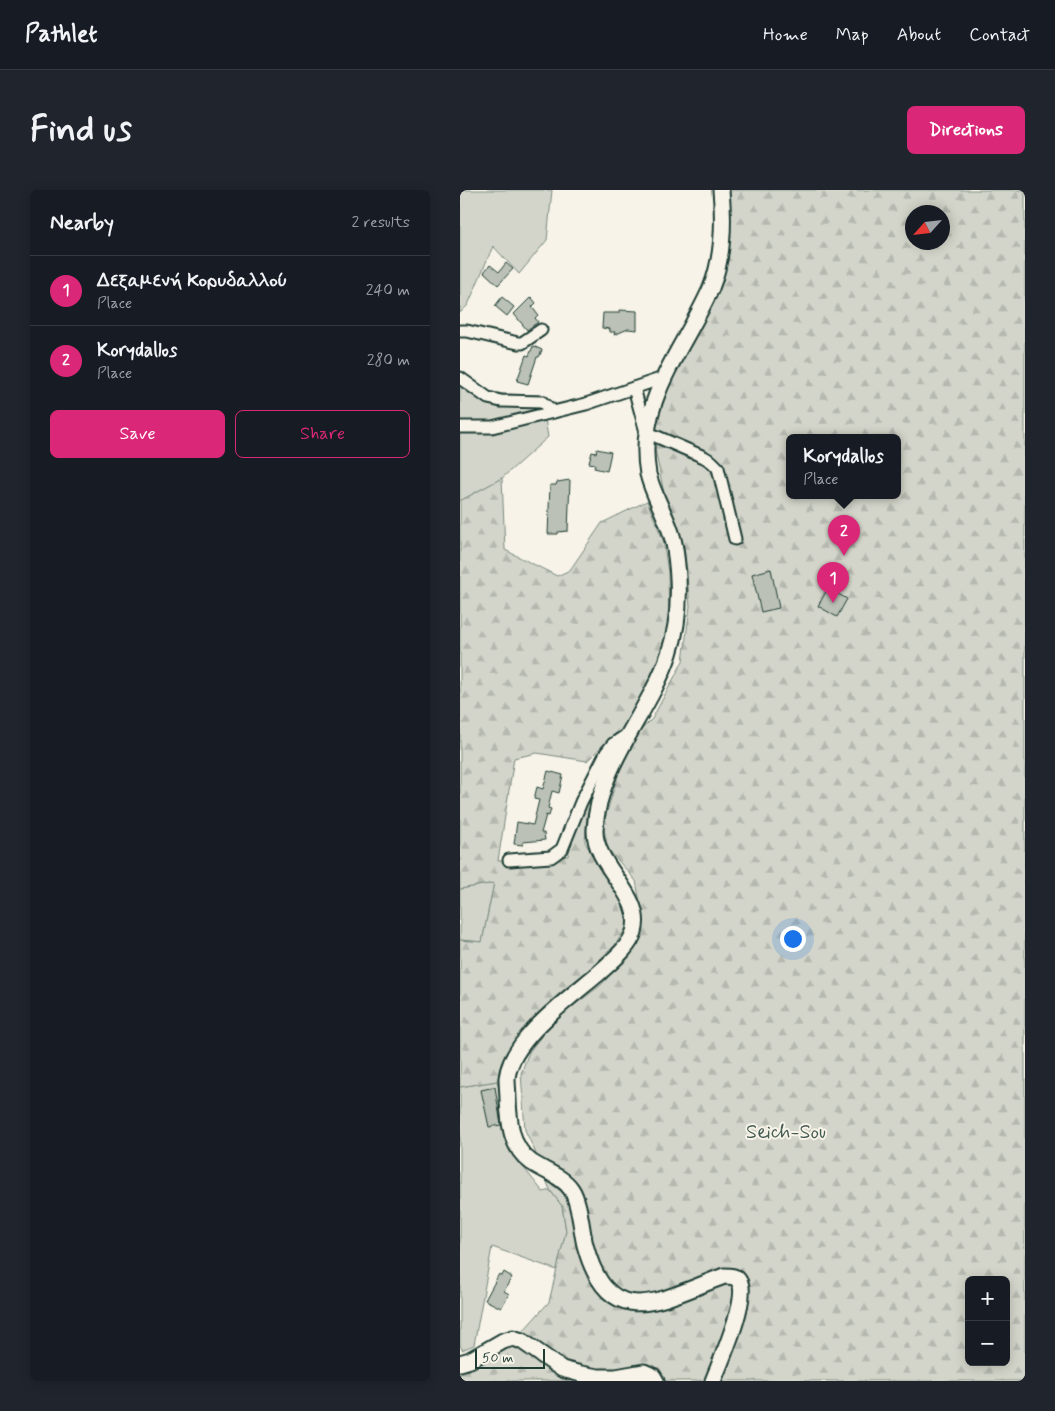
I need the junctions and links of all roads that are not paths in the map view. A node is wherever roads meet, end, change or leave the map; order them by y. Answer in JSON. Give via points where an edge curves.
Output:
{"nodes":[{"id":1,"x":720,"y":190,"type":"edge"},
{"id":2,"x":541,"y":330,"type":"dead end"},
{"id":3,"x":460,"y":331,"type":"edge"},
{"id":4,"x":460,"y":378,"type":"edge"},
{"id":5,"x":663,"y":378,"type":"junction"},
{"id":6,"x":634,"y":388,"type":"junction"},
{"id":7,"x":554,"y":412,"type":"junction"},
{"id":8,"x":460,"y":426,"type":"edge"},
{"id":9,"x":646,"y":432,"type":"junction"},
{"id":10,"x":735,"y":539,"type":"dead end"},
{"id":11,"x":630,"y":733,"type":"junction"},
{"id":12,"x":509,"y":860,"type":"dead end"},
{"id":13,"x":460,"y":1363,"type":"edge"},
{"id":14,"x":656,"y":1381,"type":"edge"},
{"id":15,"x":712,"y":1381,"type":"edge"}],
"edges":[{"from":1,"to":5,"type":"street","via":[[723,210],[718,264],[711,287]]},
{"from":2,"to":3,"type":"street","via":[[522,343],[468,330]]},
{"from":4,"to":7,"type":"street","via":[[488,398],[542,402]]},
{"from":5,"to":6,"type":"street"},
{"from":5,"to":9,"type":"street"},
{"from":6,"to":7,"type":"street"},
{"from":6,"to":9,"type":"street"},
{"from":7,"to":8,"type":"street","via":[[492,427]]},
{"from":9,"to":10,"type":"street","via":[[704,457],[718,468]]},
{"from":9,"to":11,"type":"street","via":[[648,474],[675,546],[678,605],[669,655]]},
{"from":11,"to":12,"type":"street","via":[[606,753],[562,849],[551,857]]},
{"from":11,"to":15,"type":"street","via":[[604,786],[595,834],[600,854],[631,904],[634,932],[612,961],[554,1011],[519,1047],[507,1078],[509,1124],[521,1152],[568,1185],[574,1194],[595,1273],[613,1296],[628,1303],[648,1302],[724,1276],[737,1278],[742,1295],[737,1316]]},
{"from":13,"to":14,"type":"street","via":[[513,1338],[562,1369],[598,1377],[644,1372]]}]}
